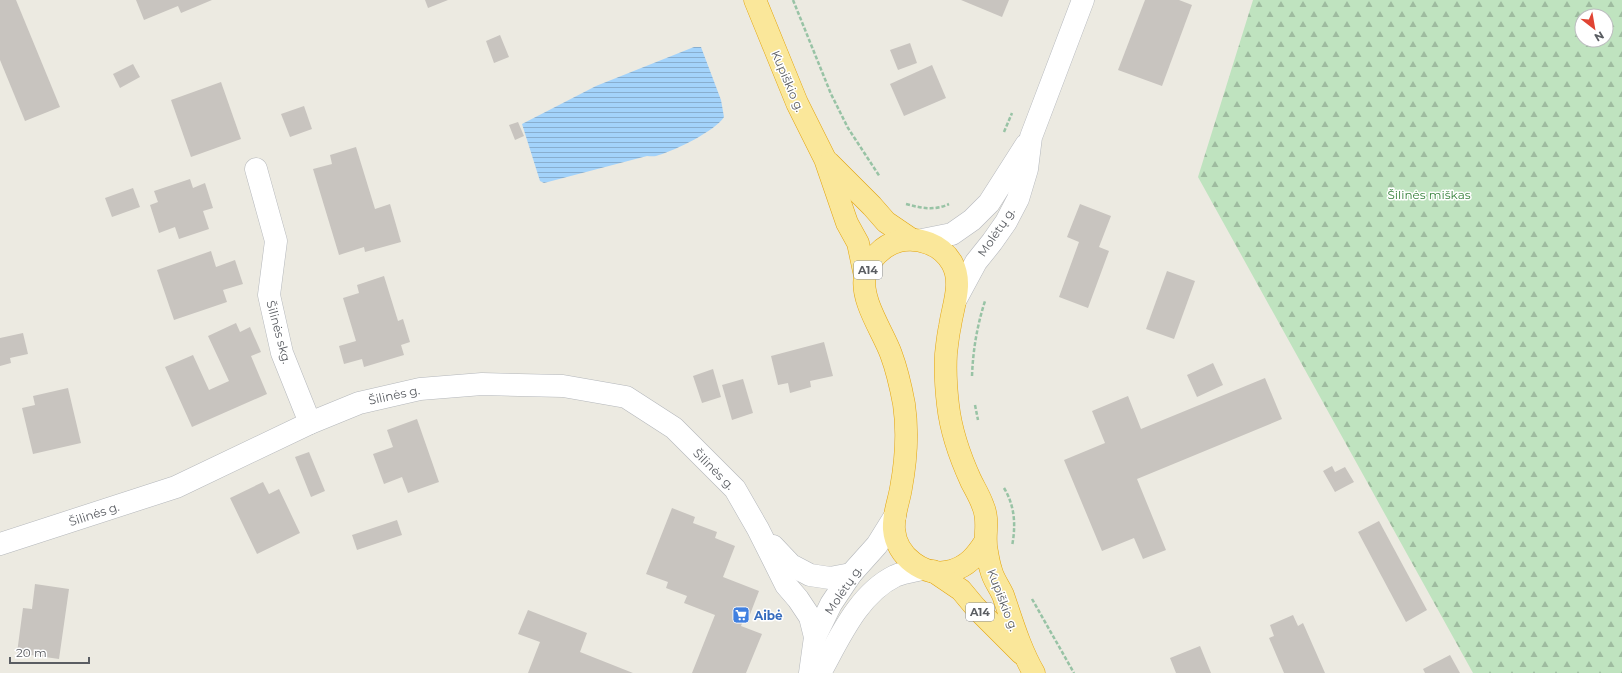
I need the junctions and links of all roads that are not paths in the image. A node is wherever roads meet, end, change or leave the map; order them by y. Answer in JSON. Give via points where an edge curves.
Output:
{"nodes":[{"id":1,"x":754,"y":0,"type":"edge"},
{"id":2,"x":1083,"y":0,"type":"edge"},
{"id":3,"x":1031,"y":137,"type":"junction"},
{"id":4,"x":826,"y":159,"type":"junction"},
{"id":5,"x":256,"y":169,"type":"dead end"},
{"id":6,"x":916,"y":240,"type":"junction"},
{"id":7,"x":865,"y":276,"type":"junction"},
{"id":8,"x":956,"y":299,"type":"junction"},
{"id":9,"x":310,"y":423,"type":"junction"},
{"id":10,"x":895,"y":516,"type":"junction"},
{"id":11,"x":758,"y":529,"type":"junction"},
{"id":12,"x":984,"y":542,"type":"junction"},
{"id":13,"x":0,"y":544,"type":"edge"},
{"id":14,"x":928,"y":570,"type":"junction"},
{"id":15,"x":852,"y":574,"type":"junction"},
{"id":16,"x":814,"y":637,"type":"junction"},
{"id":17,"x":1029,"y":665,"type":"edge"},
{"id":18,"x":810,"y":673,"type":"edge"},
{"id":19,"x":820,"y":673,"type":"edge"}],
"edges":[{"from":1,"to":4,"type":"highway","name":"Kupiškio g.","number":"A14","via":[[797,103]]},
{"from":2,"to":3,"type":"street","name":"Molėtų g."},
{"from":3,"to":6,"type":"street","name":"Molėtų g.","via":[[989,203],[972,220],[952,234]]},
{"from":3,"to":8,"type":"street","name":"Molėtų g.","via":[[1027,169],[1018,200],[1006,222],[976,262]]},
{"from":4,"to":6,"type":"highway","name":"Kupiškio g.","number":"A14","via":[[886,222]]},
{"from":4,"to":7,"type":"highway","name":"Kupiškio g.","number":"A14","via":[[847,223],[858,243]]},
{"from":5,"to":9,"type":"street","name":"Šilinės skg.","via":[[276,240],[269,295],[282,353]]},
{"from":6,"to":7,"type":"highway","number":"A14","via":[[897,241],[883,249],[871,261]]},
{"from":6,"to":8,"type":"highway","number":"A14","via":[[938,248],[952,262],[958,281]]},
{"from":7,"to":10,"type":"highway","number":"A14","via":[[865,293],[892,357],[904,408],[904,461]]},
{"from":8,"to":12,"type":"highway","number":"A14","via":[[946,353],[948,407],[961,459],[984,507],[988,524]]},
{"from":9,"to":11,"type":"street","name":"Šilinės g.","via":[[359,403],[420,389],[474,384],[563,386],[626,397],[674,428],[735,489]]},
{"from":9,"to":13,"type":"street","name":"Šilinės g.","via":[[176,487]]},
{"from":10,"to":14,"type":"highway","number":"A14","via":[[894,531],[900,547],[910,561]]},
{"from":10,"to":15,"type":"street","name":"Molėtų g.","via":[[877,545]]},
{"from":11,"to":15,"type":"street","name":"Šilinės g.","via":[[791,565],[810,575],[830,578]]},
{"from":11,"to":16,"type":"street","name":"Šilinės g.","via":[[786,585],[810,617]]},
{"from":12,"to":14,"type":"highway","number":"A14","via":[[977,555],[964,566],[948,572]]},
{"from":12,"to":17,"type":"highway","name":"Kupiškio g.","number":"A14","via":[[991,572],[1001,591]]},
{"from":14,"to":17,"type":"highway","name":"Kupiškio g.","number":"A14","via":[[961,590]]},
{"from":14,"to":19,"type":"street","name":"Molėtų g.","via":[[896,576],[879,586],[852,618]]},
{"from":15,"to":16,"type":"street","name":"Molėtų g.","via":[[831,604]]},
{"from":16,"to":18,"type":"street","name":"Molėtų g."}]}
